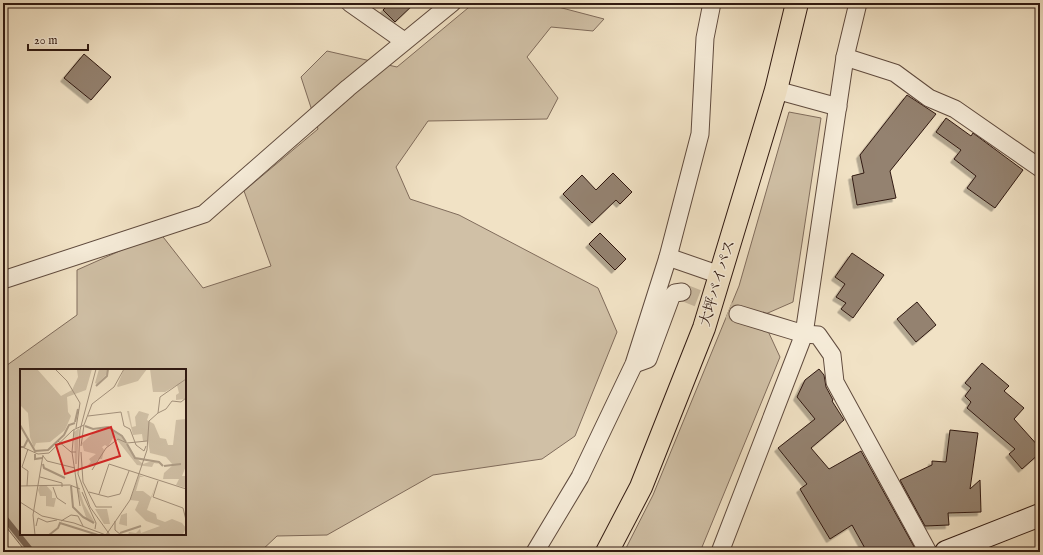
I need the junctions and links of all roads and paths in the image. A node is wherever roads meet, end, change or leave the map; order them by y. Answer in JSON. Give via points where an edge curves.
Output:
{"nodes":[{"id":1,"x":350,"y":3,"type":"edge"},
{"id":2,"x":452,"y":3,"type":"edge"},
{"id":3,"x":712,"y":3,"type":"edge"},
{"id":4,"x":797,"y":3,"type":"edge"},
{"id":5,"x":858,"y":3,"type":"edge"},
{"id":6,"x":404,"y":41,"type":"junction"},
{"id":7,"x":845,"y":57,"type":"junction"},
{"id":8,"x":776,"y":90,"type":"junction"},
{"id":9,"x":838,"y":108,"type":"junction"},
{"id":10,"x":1040,"y":168,"type":"edge"},
{"id":11,"x":668,"y":257,"type":"junction"},
{"id":12,"x":720,"y":275,"type":"junction"},
{"id":13,"x":3,"y":280,"type":"edge"},
{"id":14,"x":682,"y":292,"type":"dead end"},
{"id":15,"x":738,"y":314,"type":"tunnel mouth"},
{"id":16,"x":804,"y":334,"type":"junction"},
{"id":17,"x":634,"y":364,"type":"junction"},
{"id":18,"x":1040,"y":514,"type":"edge"},
{"id":19,"x":535,"y":552,"type":"edge"},
{"id":20,"x":607,"y":552,"type":"edge"},
{"id":21,"x":720,"y":552,"type":"edge"},
{"id":22,"x":928,"y":552,"type":"edge"},
{"id":23,"x":946,"y":552,"type":"edge"}],
"edges":[{"from":1,"to":6,"type":"street"},
{"from":2,"to":6,"type":"street"},
{"from":3,"to":11,"type":"street","via":[[705,38],[700,134]]},
{"from":4,"to":8,"type":"highway","name":"大坪バイパス"},
{"from":5,"to":7,"type":"street"},
{"from":6,"to":13,"type":"street","via":[[204,214]]},
{"from":7,"to":9,"type":"street"},
{"from":7,"to":10,"type":"street","via":[[895,73],[929,98],[954,109]]},
{"from":8,"to":9,"type":"street"},
{"from":8,"to":12,"type":"highway","name":"大坪バイパス"},
{"from":9,"to":16,"type":"street"},
{"from":11,"to":12,"type":"street"},
{"from":11,"to":17,"type":"street"},
{"from":12,"to":20,"type":"highway","name":"大坪バイパス","via":[[704,328],[642,487]]},
{"from":14,"to":17,"type":"street","via":[[671,297],[648,359]]},
{"from":15,"to":16,"type":"street"},
{"from":16,"to":21,"type":"street"},
{"from":16,"to":22,"type":"street","via":[[818,336],[832,355],[835,382]]},
{"from":17,"to":19,"type":"street","via":[[580,477]]},
{"from":18,"to":23,"type":"street"}]}
